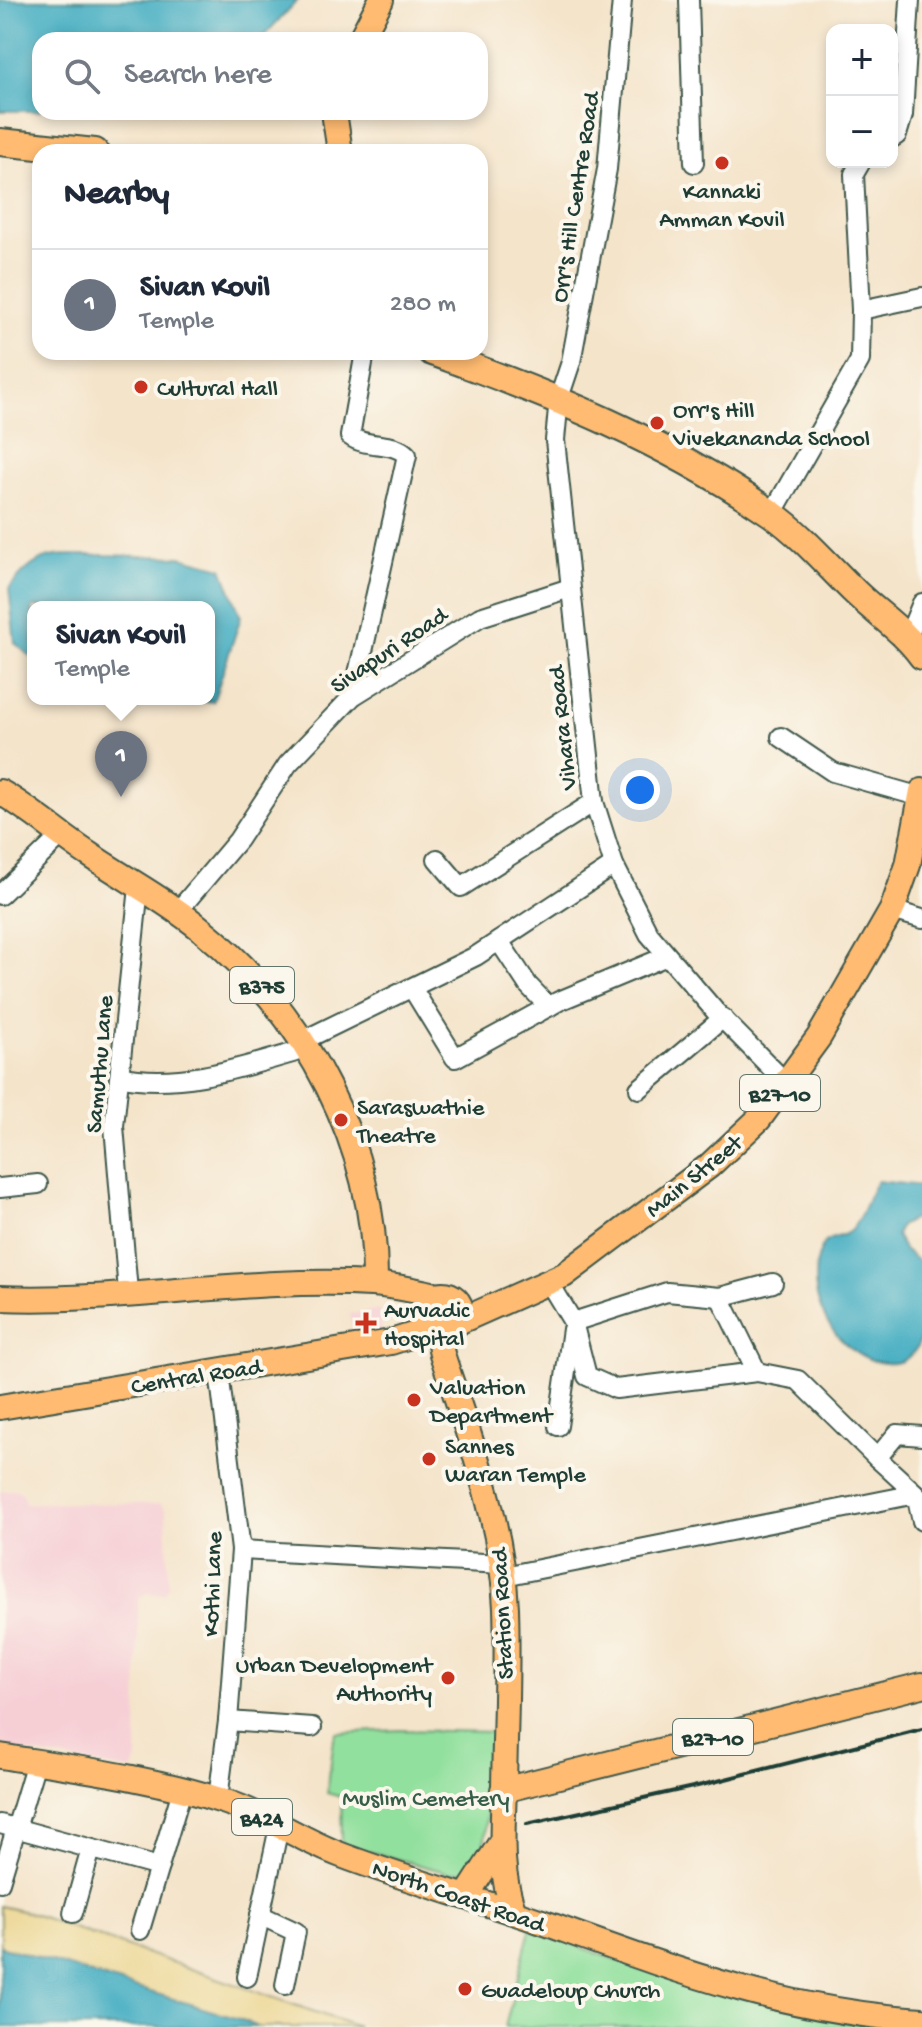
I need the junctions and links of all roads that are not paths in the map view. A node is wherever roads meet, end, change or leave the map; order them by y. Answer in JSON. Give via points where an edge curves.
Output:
{"nodes":[{"id":1,"x":381,"y":0,"type":"edge"},
{"id":2,"x":622,"y":0,"type":"edge"},
{"id":3,"x":689,"y":0,"type":"edge"},
{"id":4,"x":910,"y":0,"type":"edge"},
{"id":5,"x":364,"y":32,"type":"edge"},
{"id":6,"x":335,"y":120,"type":"edge"},
{"id":7,"x":898,"y":132,"type":"edge"},
{"id":8,"x":0,"y":142,"type":"edge"},
{"id":9,"x":339,"y":144,"type":"edge"},
{"id":10,"x":32,"y":145,"type":"edge"},
{"id":11,"x":694,"y":163,"type":"dead end"},
{"id":12,"x":858,"y":168,"type":"edge"},
{"id":13,"x":922,"y":297,"type":"edge"},
{"id":14,"x":861,"y":310,"type":"junction"},
{"id":15,"x":364,"y":360,"type":"edge"},
{"id":16,"x":454,"y":360,"type":"edge"},
{"id":17,"x":559,"y":398,"type":"junction"},
{"id":18,"x":772,"y":514,"type":"junction"},
{"id":19,"x":570,"y":588,"type":"junction"},
{"id":20,"x":922,"y":603,"type":"edge"},
{"id":21,"x":917,"y":645,"type":"edge"},
{"id":22,"x":353,"y":696,"type":"junction"},
{"id":23,"x":781,"y":737,"type":"dead end"},
{"id":24,"x":0,"y":792,"type":"edge"},
{"id":25,"x":922,"y":794,"type":"edge"},
{"id":26,"x":594,"y":802,"type":"junction"},
{"id":27,"x":61,"y":836,"type":"junction"},
{"id":28,"x":437,"y":859,"type":"dead end"},
{"id":29,"x":614,"y":865,"type":"junction"},
{"id":30,"x":139,"y":887,"type":"junction"},
{"id":31,"x":0,"y":895,"type":"edge"},
{"id":32,"x":892,"y":910,"type":"junction"},
{"id":33,"x":178,"y":911,"type":"junction"},
{"id":34,"x":922,"y":919,"type":"edge"},
{"id":35,"x":499,"y":941,"type":"junction"},
{"id":36,"x":667,"y":956,"type":"junction"},
{"id":37,"x":412,"y":988,"type":"junction"},
{"id":38,"x":549,"y":1007,"type":"junction"},
{"id":39,"x":723,"y":1018,"type":"junction"},
{"id":40,"x":304,"y":1045,"type":"junction"},
{"id":41,"x":120,"y":1076,"type":"junction"},
{"id":42,"x":787,"y":1084,"type":"junction"},
{"id":43,"x":639,"y":1089,"type":"dead end"},
{"id":44,"x":38,"y":1184,"type":"dead end"},
{"id":45,"x":0,"y":1188,"type":"edge"},
{"id":46,"x":773,"y":1283,"type":"dead end"},
{"id":47,"x":375,"y":1284,"type":"junction"},
{"id":48,"x":550,"y":1284,"type":"junction"},
{"id":49,"x":128,"y":1292,"type":"junction"},
{"id":50,"x":720,"y":1297,"type":"junction"},
{"id":51,"x":0,"y":1298,"type":"edge"},
{"id":52,"x":441,"y":1316,"type":"junction"},
{"id":53,"x":573,"y":1322,"type":"junction"},
{"id":54,"x":219,"y":1372,"type":"junction"},
{"id":55,"x":757,"y":1372,"type":"junction"},
{"id":56,"x":0,"y":1407,"type":"edge"},
{"id":57,"x":558,"y":1426,"type":"dead end"},
{"id":58,"x":922,"y":1436,"type":"edge"},
{"id":59,"x":877,"y":1458,"type":"junction"},
{"id":60,"x":916,"y":1494,"type":"junction"},
{"id":61,"x":922,"y":1521,"type":"edge"},
{"id":62,"x":241,"y":1550,"type":"junction"},
{"id":63,"x":503,"y":1570,"type":"junction"},
{"id":64,"x":922,"y":1685,"type":"edge"},
{"id":65,"x":228,"y":1721,"type":"junction"},
{"id":66,"x":312,"y":1727,"type":"dead end"},
{"id":67,"x":0,"y":1756,"type":"edge"},
{"id":68,"x":36,"y":1762,"type":"junction"},
{"id":69,"x":182,"y":1790,"type":"junction"},
{"id":70,"x":503,"y":1790,"type":"junction"},
{"id":71,"x":218,"y":1799,"type":"junction"},
{"id":72,"x":8,"y":1826,"type":"edge"},
{"id":73,"x":279,"y":1827,"type":"junction"},
{"id":74,"x":500,"y":1844,"type":"junction"},
{"id":75,"x":91,"y":1849,"type":"junction"},
{"id":76,"x":159,"y":1867,"type":"junction"},
{"id":77,"x":0,"y":1882,"type":"edge"},
{"id":78,"x":467,"y":1895,"type":"junction"},
{"id":79,"x":514,"y":1912,"type":"junction"},
{"id":80,"x":73,"y":1913,"type":"dead end"},
{"id":81,"x":260,"y":1915,"type":"junction"},
{"id":82,"x":140,"y":1930,"type":"dead end"},
{"id":83,"x":247,"y":1977,"type":"dead end"},
{"id":84,"x":285,"y":1985,"type":"dead end"},
{"id":85,"x":922,"y":2020,"type":"edge"}],
"edges":[{"from":1,"to":5,"type":"main road"},
{"from":2,"to":17,"type":"street","name":"Orr's Hill Centre Road","via":[[607,169],[571,362]]},
{"from":3,"to":11,"type":"street"},
{"from":4,"to":7,"type":"street"},
{"from":6,"to":9,"type":"main road"},
{"from":8,"to":10,"type":"highway"},
{"from":12,"to":14,"type":"street"},
{"from":13,"to":14,"type":"street"},
{"from":14,"to":18,"type":"street","via":[[860,360]]},
{"from":15,"to":22,"type":"street","via":[[350,436],[360,444],[400,448],[407,455]]},
{"from":16,"to":17,"type":"highway"},
{"from":17,"to":18,"type":"highway","via":[[648,440]]},
{"from":17,"to":19,"type":"street","name":"Vihara Road","via":[[555,440]]},
{"from":18,"to":21,"type":"highway"},
{"from":19,"to":22,"type":"street","name":"Sivapuri Road","via":[[480,617]]},
{"from":19,"to":26,"type":"street","name":"Vihara Road"},
{"from":20,"to":21,"type":"street"},
{"from":22,"to":33,"type":"street","name":"Sivapuri Road","via":[[288,764],[238,840]]},
{"from":23,"to":25,"type":"street","via":[[833,772]]},
{"from":24,"to":27,"type":"main road","number":"B375"},
{"from":25,"to":32,"type":"main road","name":"Main Street","number":"B27-10","via":[[908,865]]},
{"from":26,"to":28,"type":"street","via":[[461,887]]},
{"from":26,"to":29,"type":"street","name":"Vihara Road"},
{"from":27,"to":30,"type":"main road","number":"B375"},
{"from":27,"to":31,"type":"street"},
{"from":29,"to":35,"type":"street"},
{"from":29,"to":36,"type":"street","name":"Vihara Road","via":[[649,934]]},
{"from":30,"to":33,"type":"main road","number":"B375"},
{"from":30,"to":41,"type":"street","name":"Samuthu Lane"},
{"from":32,"to":34,"type":"street"},
{"from":32,"to":42,"type":"main road","name":"Main Street","number":"B27-10"},
{"from":33,"to":40,"type":"main road","number":"B375","via":[[260,983]]},
{"from":35,"to":37,"type":"street"},
{"from":35,"to":38,"type":"street"},
{"from":36,"to":38,"type":"street"},
{"from":36,"to":39,"type":"street","name":"Vihara Road"},
{"from":37,"to":38,"type":"street","via":[[453,1058]]},
{"from":37,"to":40,"type":"street"},
{"from":39,"to":42,"type":"street","name":"Vihara Road"},
{"from":39,"to":43,"type":"street"},
{"from":40,"to":41,"type":"street","via":[[259,1063],[171,1079]]},
{"from":40,"to":47,"type":"main road","number":"B375","via":[[355,1157],[370,1219]]},
{"from":41,"to":49,"type":"street","name":"Samuthu Lane","via":[[114,1126]]},
{"from":42,"to":48,"type":"main road","name":"Main Street","number":"B27-10","via":[[709,1166]]},
{"from":44,"to":45,"type":"street"},
{"from":46,"to":50,"type":"street"},
{"from":47,"to":49,"type":"main road","name":"Main Street","via":[[248,1284]]},
{"from":47,"to":52,"type":"main road","name":"Main Street"},
{"from":48,"to":52,"type":"main road","name":"Main Street","number":"B27-10"},
{"from":48,"to":53,"type":"street"},
{"from":49,"to":51,"type":"main road","name":"Main Street"},
{"from":50,"to":53,"type":"street","via":[[667,1292]]},
{"from":50,"to":55,"type":"street"},
{"from":52,"to":54,"type":"main road","name":"Central Road","via":[[391,1342]]},
{"from":52,"to":63,"type":"main road","name":"Station Road","via":[[456,1396],[490,1504]]},
{"from":53,"to":55,"type":"street","via":[[587,1376],[616,1389]]},
{"from":53,"to":57,"type":"street"},
{"from":54,"to":56,"type":"main road","name":"Central Road"},
{"from":54,"to":62,"type":"street","name":"Kothi Lane"},
{"from":55,"to":59,"type":"street","via":[[798,1380]]},
{"from":58,"to":59,"type":"street","via":[[897,1434]]},
{"from":59,"to":60,"type":"street"},
{"from":60,"to":61,"type":"street"},
{"from":60,"to":63,"type":"street"},
{"from":62,"to":63,"type":"street"},
{"from":62,"to":65,"type":"street","name":"Kothi Lane"},
{"from":63,"to":70,"type":"main road","name":"Station Road"},
{"from":64,"to":70,"type":"main road","number":"B27-10"},
{"from":65,"to":66,"type":"street"},
{"from":65,"to":71,"type":"street","name":"Kothi Lane"},
{"from":67,"to":68,"type":"main road","name":"North Coast Road","number":"B424"},
{"from":68,"to":69,"type":"main road","name":"North Coast Road","number":"B424"},
{"from":68,"to":72,"type":"street"},
{"from":69,"to":71,"type":"main road","name":"North Coast Road","number":"B424"},
{"from":69,"to":76,"type":"street"},
{"from":70,"to":74,"type":"main road","name":"Station Road"},
{"from":71,"to":73,"type":"main road","name":"North Coast Road","number":"B424"},
{"from":72,"to":75,"type":"street"},
{"from":72,"to":77,"type":"street"},
{"from":73,"to":78,"type":"main road","name":"North Coast Road","number":"B424","via":[[338,1854]]},
{"from":73,"to":81,"type":"street"},
{"from":74,"to":78,"type":"main road","name":"Station Road"},
{"from":74,"to":79,"type":"main road","name":"Station Road"},
{"from":75,"to":76,"type":"street"},
{"from":75,"to":80,"type":"street"},
{"from":76,"to":82,"type":"street"},
{"from":78,"to":79,"type":"main road","name":"North Coast Road","number":"B424"},
{"from":79,"to":85,"type":"main road","name":"North Coast Road","number":"B424","via":[[668,1969],[798,2005]]},
{"from":81,"to":83,"type":"street"},
{"from":81,"to":84,"type":"street","via":[[296,1932]]}]}
